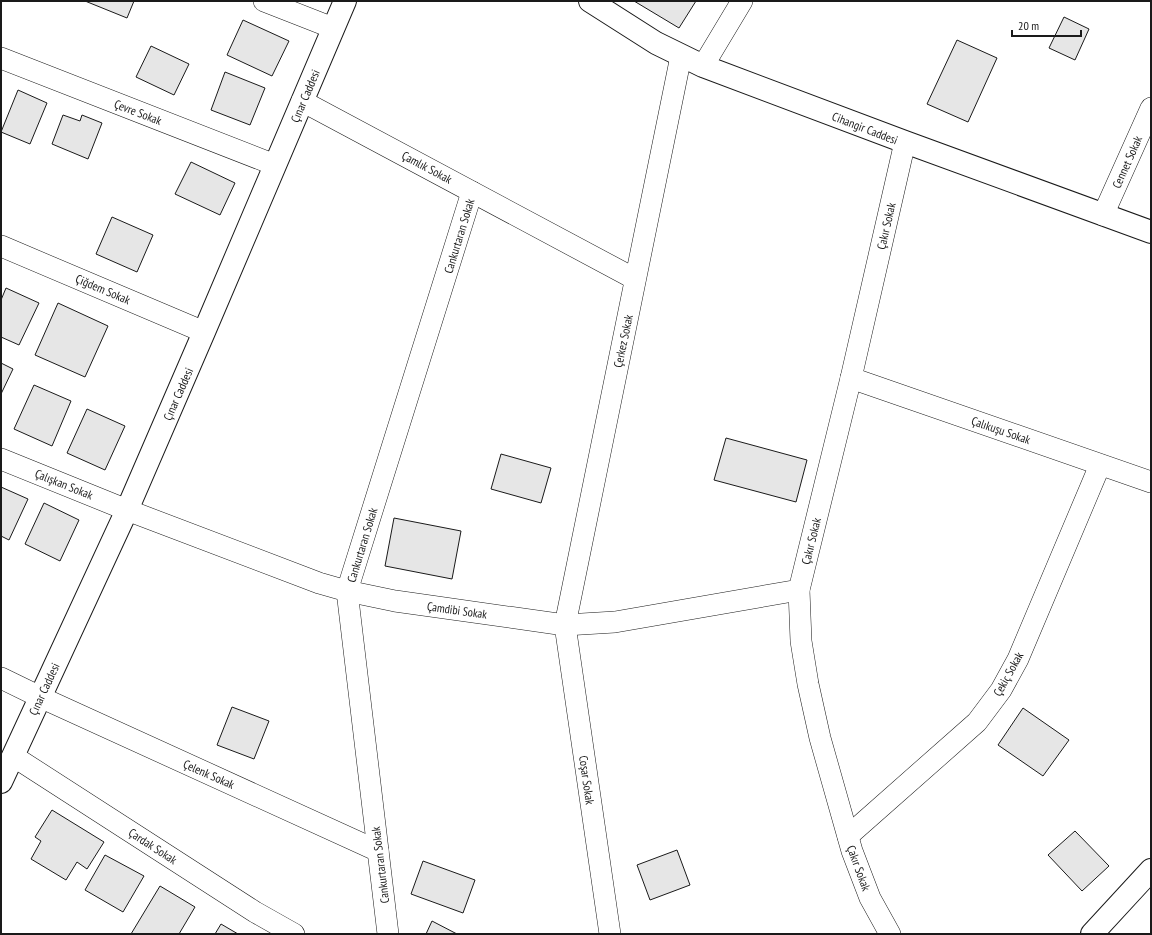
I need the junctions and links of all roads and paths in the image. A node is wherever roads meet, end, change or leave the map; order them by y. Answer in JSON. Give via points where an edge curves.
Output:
{"nodes":[{"id":1,"x":264,"y":1,"type":"edge"},
{"id":2,"x":345,"y":1,"type":"edge"},
{"id":3,"x":590,"y":1,"type":"edge"},
{"id":4,"x":742,"y":1,"type":"edge"},
{"id":5,"x":333,"y":28,"type":"junction"},
{"id":6,"x":681,"y":56,"type":"junction"},
{"id":7,"x":1,"y":58,"type":"edge"},
{"id":8,"x":702,"y":66,"type":"junction"},
{"id":9,"x":302,"y":101,"type":"junction"},
{"id":10,"x":1151,"y":108,"type":"edge"},
{"id":11,"x":904,"y":142,"type":"junction"},
{"id":12,"x":275,"y":165,"type":"junction"},
{"id":13,"x":472,"y":192,"type":"junction"},
{"id":14,"x":1103,"y":215,"type":"junction"},
{"id":15,"x":1151,"y":232,"type":"edge"},
{"id":16,"x":1,"y":246,"type":"edge"},
{"id":17,"x":635,"y":279,"type":"junction"},
{"id":18,"x":204,"y":332,"type":"junction"},
{"id":19,"x":851,"y":378,"type":"junction"},
{"id":20,"x":1,"y":459,"type":"edge"},
{"id":21,"x":1100,"y":464,"type":"junction"},
{"id":22,"x":1151,"y":482,"type":"edge"},
{"id":23,"x":127,"y":510,"type":"junction"},
{"id":24,"x":799,"y":590,"type":"junction"},
{"id":25,"x":347,"y":591,"type":"junction"},
{"id":26,"x":565,"y":625,"type":"junction"},
{"id":27,"x":1,"y":678,"type":"edge"},
{"id":28,"x":40,"y":697,"type":"junction"},
{"id":29,"x":13,"y":756,"type":"junction"},
{"id":30,"x":1,"y":782,"type":"edge"},
{"id":31,"x":848,"y":836,"type":"junction"},
{"id":32,"x":378,"y":851,"type":"junction"},
{"id":33,"x":1151,"y":870,"type":"edge"},
{"id":34,"x":294,"y":934,"type":"edge"},
{"id":35,"x":388,"y":934,"type":"edge"},
{"id":36,"x":610,"y":934,"type":"edge"},
{"id":37,"x":890,"y":934,"type":"edge"},
{"id":38,"x":1093,"y":934,"type":"edge"}],
"edges":[{"from":1,"to":5,"type":"street"},
{"from":2,"to":5,"type":"street","name":"Çınar Caddesi"},
{"from":3,"to":6,"type":"street","name":"Cihangir Caddesi"},
{"from":4,"to":8,"type":"street"},
{"from":5,"to":9,"type":"street","name":"Çınar Caddesi"},
{"from":6,"to":8,"type":"street","name":"Cihangir Caddesi"},
{"from":6,"to":17,"type":"street","name":"Çerkez Sokak"},
{"from":7,"to":12,"type":"street","name":"Çevre Sokak"},
{"from":8,"to":11,"type":"street","name":"Cihangir Caddesi"},
{"from":9,"to":12,"type":"street","name":"Çınar Caddesi"},
{"from":9,"to":13,"type":"street","name":"Çamlık Sokak"},
{"from":10,"to":14,"type":"street","name":"Cennet Sokak"},
{"from":11,"to":14,"type":"street","name":"Cihangir Caddesi"},
{"from":11,"to":19,"type":"street","name":"Çakır Sokak"},
{"from":12,"to":18,"type":"street","name":"Çınar Caddesi"},
{"from":13,"to":17,"type":"street","name":"Çamlık Sokak"},
{"from":13,"to":25,"type":"street","name":"Cankurtaran Sokak"},
{"from":14,"to":15,"type":"street","name":"Cihangir Caddesi"},
{"from":16,"to":18,"type":"street","name":"Çiğdem Sokak"},
{"from":17,"to":26,"type":"street","name":"Çerkez Sokak"},
{"from":18,"to":23,"type":"street","name":"Çınar Caddesi"},
{"from":19,"to":21,"type":"street","name":"Çalıkuşu Sokak"},
{"from":19,"to":24,"type":"street","name":"Çakır Sokak"},
{"from":20,"to":23,"type":"street","name":"Çalışkan Sokak"},
{"from":21,"to":22,"type":"street","name":"Çalıkuşu Sokak"},
{"from":21,"to":31,"type":"street","name":"Çekiç Sokak","via":[[1018,659],[1001,690],[977,722]]},
{"from":23,"to":25,"type":"street","name":"Çamdibi Sokak"},
{"from":23,"to":28,"type":"street","name":"Çınar Caddesi"},
{"from":24,"to":26,"type":"street","name":"Çamdibi Sokak","via":[[615,622]]},
{"from":24,"to":31,"type":"street","name":"Çakır Sokak","via":[[801,641],[808,684],[820,738]]},
{"from":25,"to":26,"type":"street","name":"Çamdibi Sokak","via":[[395,601]]},
{"from":25,"to":32,"type":"street","name":"Cankurtaran Sokak"},
{"from":26,"to":36,"type":"street","name":"Coşar Sokak"},
{"from":27,"to":28,"type":"street","name":"Çelenk Sokak"},
{"from":28,"to":29,"type":"street","name":"Çınar Caddesi"},
{"from":28,"to":32,"type":"street","name":"Çelenk Sokak"},
{"from":29,"to":30,"type":"street","name":"Çınar Caddesi"},
{"from":29,"to":34,"type":"street","name":"Çardak Sokak","via":[[249,908]]},
{"from":31,"to":37,"type":"street","name":"Çakır Sokak","via":[[870,898]]},
{"from":32,"to":35,"type":"street","name":"Cankurtaran Sokak"},
{"from":33,"to":38,"type":"street"}]}
